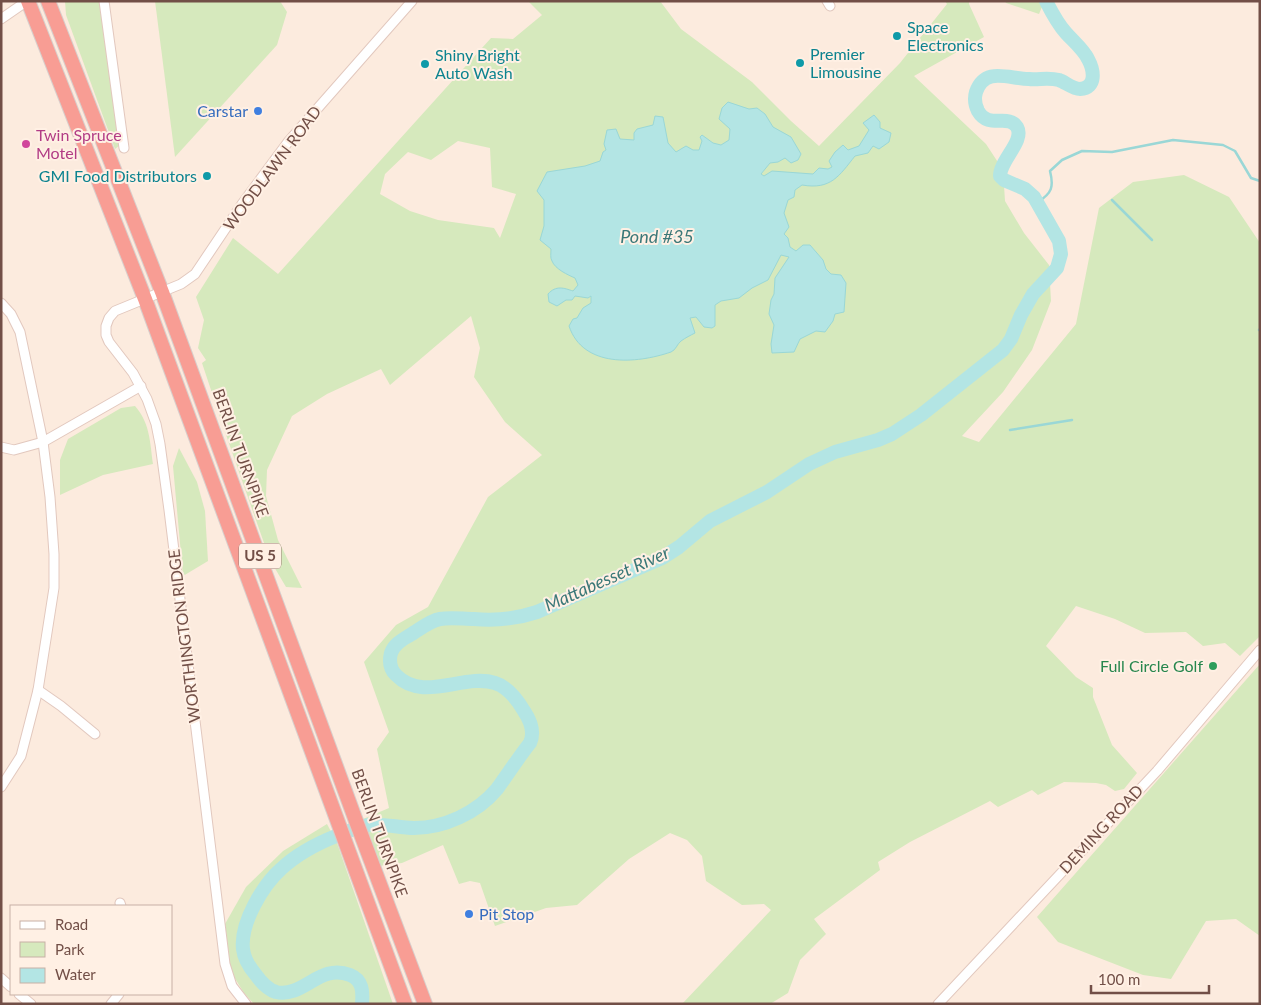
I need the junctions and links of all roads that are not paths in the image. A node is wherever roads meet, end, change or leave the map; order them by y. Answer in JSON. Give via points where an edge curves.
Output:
{"nodes":[{"id":1,"x":28,"y":1,"type":"edge"},
{"id":2,"x":48,"y":1,"type":"edge"},
{"id":3,"x":104,"y":1,"type":"edge"},
{"id":4,"x":412,"y":1,"type":"edge"},
{"id":5,"x":1,"y":19,"type":"edge"},
{"id":6,"x":124,"y":148,"type":"dead end"},
{"id":7,"x":162,"y":292,"type":"junction"},
{"id":8,"x":145,"y":299,"type":"junction"},
{"id":9,"x":1,"y":303,"type":"edge"},
{"id":10,"x":141,"y":386,"type":"junction"},
{"id":11,"x":43,"y":442,"type":"junction"},
{"id":12,"x":1,"y":447,"type":"edge"},
{"id":13,"x":1260,"y":650,"type":"edge"},
{"id":14,"x":38,"y":690,"type":"junction"},
{"id":15,"x":95,"y":734,"type":"dead end"},
{"id":16,"x":1,"y":787,"type":"edge"},
{"id":17,"x":20,"y":995,"type":"edge"},
{"id":18,"x":31,"y":1004,"type":"edge"},
{"id":19,"x":246,"y":1004,"type":"edge"},
{"id":20,"x":405,"y":1004,"type":"edge"},
{"id":21,"x":426,"y":1004,"type":"edge"},
{"id":22,"x":938,"y":1004,"type":"edge"}],
"edges":[{"from":1,"to":5,"type":"street"},
{"from":1,"to":8,"type":"highway","number":"US 5"},
{"from":2,"to":7,"type":"highway","name":"BERLIN TURNPIKE","number":"US 5"},
{"from":3,"to":6,"type":"street"},
{"from":4,"to":7,"type":"street","name":"WOODLAWN ROAD","via":[[288,142],[195,274]]},
{"from":7,"to":8,"type":"street","name":"WOODLAWN ROAD"},
{"from":7,"to":21,"type":"highway","name":"BERLIN TURNPIKE","number":"US 5"},
{"from":8,"to":10,"type":"street","name":"WORTHINGTON RIDGE","via":[[115,311],[106,326],[109,342]]},
{"from":8,"to":20,"type":"highway","number":"US 5"},
{"from":9,"to":11,"type":"street","via":[[20,332]]},
{"from":10,"to":11,"type":"street"},
{"from":10,"to":19,"type":"street","name":"WORTHINGTON RIDGE","via":[[156,424],[167,493],[225,964],[232,986]]},
{"from":11,"to":12,"type":"street","via":[[14,450]]},
{"from":11,"to":14,"type":"street","via":[[50,497],[54,588]]},
{"from":13,"to":22,"type":"street","name":"DEMING ROAD","via":[[1157,771]]},
{"from":14,"to":15,"type":"street"},
{"from":14,"to":16,"type":"street","via":[[21,756]]},
{"from":17,"to":18,"type":"street"}]}
